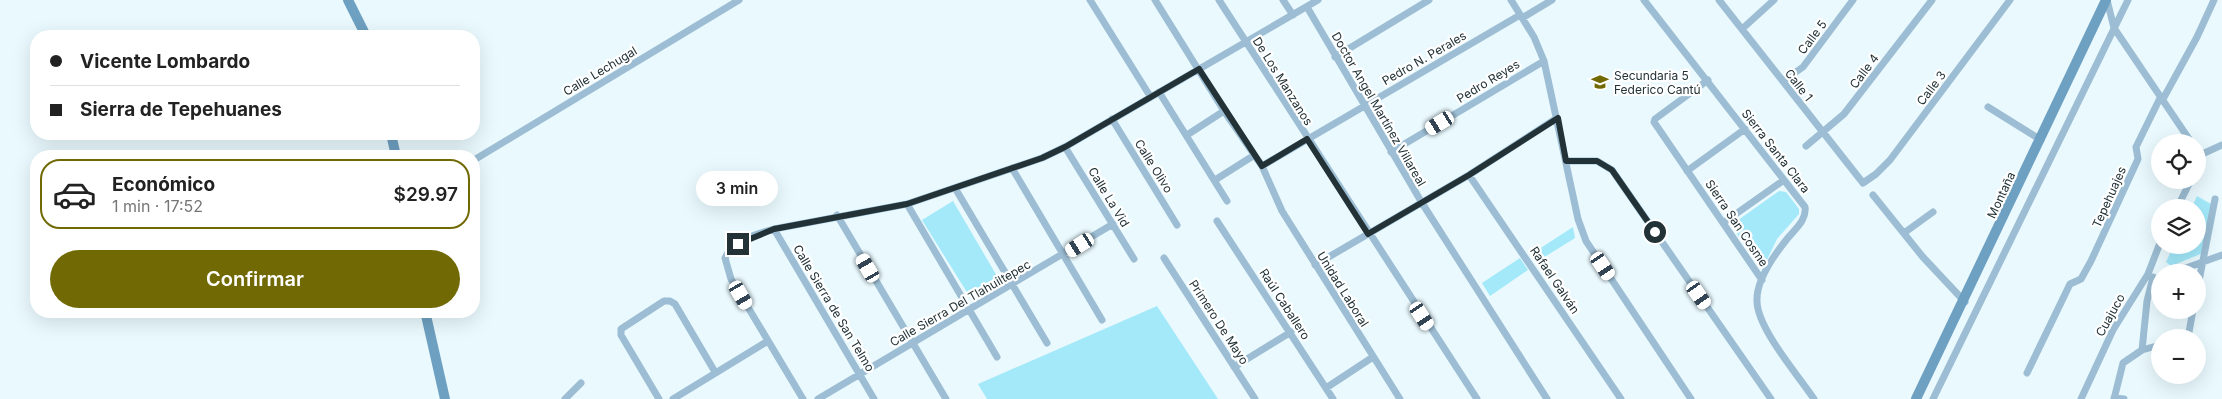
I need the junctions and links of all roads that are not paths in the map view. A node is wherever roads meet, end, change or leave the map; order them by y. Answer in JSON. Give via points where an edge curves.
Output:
{"nodes":[{"id":1,"x":348,"y":0,"type":"edge"},
{"id":2,"x":739,"y":0,"type":"edge"},
{"id":3,"x":1090,"y":0,"type":"edge"},
{"id":4,"x":1155,"y":0,"type":"edge"},
{"id":5,"x":1218,"y":0,"type":"edge"},
{"id":6,"x":1284,"y":0,"type":"edge"},
{"id":7,"x":1318,"y":0,"type":"edge"},
{"id":8,"x":1429,"y":0,"type":"edge"},
{"id":9,"x":1511,"y":0,"type":"edge"},
{"id":10,"x":1552,"y":0,"type":"edge"},
{"id":11,"x":1644,"y":0,"type":"edge"},
{"id":12,"x":1719,"y":0,"type":"edge"},
{"id":13,"x":1774,"y":0,"type":"edge"},
{"id":14,"x":1854,"y":0,"type":"edge"},
{"id":15,"x":1932,"y":0,"type":"edge"},
{"id":16,"x":2010,"y":0,"type":"edge"},
{"id":17,"x":2106,"y":0,"type":"edge"},
{"id":18,"x":2128,"y":0,"type":"edge"},
{"id":19,"x":2214,"y":0,"type":"edge"},
{"id":20,"x":1307,"y":7,"type":"junction"},
{"id":21,"x":1293,"y":15,"type":"junction"},
{"id":22,"x":1521,"y":16,"type":"junction"},
{"id":23,"x":2114,"y":28,"type":"junction"},
{"id":24,"x":1742,"y":29,"type":"junction"},
{"id":25,"x":363,"y":30,"type":"edge"},
{"id":26,"x":1246,"y":43,"type":"junction"},
{"id":27,"x":1335,"y":56,"type":"junction"},
{"id":28,"x":1544,"y":60,"type":"junction"},
{"id":29,"x":1199,"y":69,"type":"junction"},
{"id":30,"x":1708,"y":80,"type":"junction"},
{"id":31,"x":1782,"y":81,"type":"junction"},
{"id":32,"x":1159,"y":92,"type":"junction"},
{"id":33,"x":1150,"y":96,"type":"junction"},
{"id":34,"x":2162,"y":97,"type":"junction"},
{"id":35,"x":1363,"y":106,"type":"junction"},
{"id":36,"x":1988,"y":107,"type":"dead end"},
{"id":37,"x":1224,"y":111,"type":"junction"},
{"id":38,"x":1558,"y":118,"type":"junction"},
{"id":39,"x":1112,"y":119,"type":"junction"},
{"id":40,"x":1745,"y":129,"type":"junction"},
{"id":41,"x":1822,"y":132,"type":"junction"},
{"id":42,"x":2186,"y":134,"type":"edge"},
{"id":43,"x":1187,"y":135,"type":"junction"},
{"id":44,"x":1307,"y":139,"type":"junction"},
{"id":45,"x":2040,"y":140,"type":"junction"},
{"id":46,"x":2222,"y":145,"type":"edge"},
{"id":47,"x":1806,"y":146,"type":"dead end"},
{"id":48,"x":1065,"y":147,"type":"junction"},
{"id":49,"x":1391,"y":152,"type":"junction"},
{"id":50,"x":2206,"y":152,"type":"edge"},
{"id":51,"x":480,"y":156,"type":"edge"},
{"id":52,"x":1254,"y":156,"type":"junction"},
{"id":53,"x":1566,"y":161,"type":"junction"},
{"id":54,"x":1262,"y":166,"type":"junction"},
{"id":55,"x":1012,"y":168,"type":"junction"},
{"id":56,"x":1687,"y":171,"type":"junction"},
{"id":57,"x":1469,"y":175,"type":"junction"},
{"id":58,"x":1215,"y":180,"type":"junction"},
{"id":59,"x":1784,"y":180,"type":"junction"},
{"id":60,"x":1863,"y":183,"type":"joint"},
{"id":61,"x":955,"y":188,"type":"junction"},
{"id":62,"x":1873,"y":195,"type":"dead end"},
{"id":63,"x":2215,"y":199,"type":"dead end"},
{"id":64,"x":1228,"y":201,"type":"dead end"},
{"id":65,"x":1422,"y":203,"type":"junction"},
{"id":66,"x":907,"y":204,"type":"junction"},
{"id":67,"x":1933,"y":212,"type":"dead end"},
{"id":68,"x":837,"y":215,"type":"junction"},
{"id":69,"x":1217,"y":221,"type":"dead end"},
{"id":70,"x":1723,"y":223,"type":"junction"},
{"id":71,"x":1113,"y":224,"type":"junction"},
{"id":72,"x":1177,"y":225,"type":"dead end"},
{"id":73,"x":774,"y":229,"type":"junction"},
{"id":74,"x":1904,"y":233,"type":"junction"},
{"id":75,"x":1368,"y":234,"type":"junction"},
{"id":76,"x":1064,"y":255,"type":"junction"},
{"id":77,"x":2222,"y":255,"type":"edge"},
{"id":78,"x":1164,"y":258,"type":"dead end"},
{"id":79,"x":1134,"y":259,"type":"dead end"},
{"id":80,"x":2203,"y":263,"type":"junction"},
{"id":81,"x":2200,"y":264,"type":"edge"},
{"id":82,"x":1315,"y":265,"type":"junction"},
{"id":83,"x":1762,"y":280,"type":"junction"},
{"id":84,"x":2151,"y":280,"type":"edge"},
{"id":85,"x":1012,"y":285,"type":"junction"},
{"id":86,"x":2151,"y":287,"type":"edge"},
{"id":87,"x":1964,"y":302,"type":"junction"},
{"id":88,"x":969,"y":310,"type":"junction"},
{"id":89,"x":427,"y":318,"type":"edge"},
{"id":90,"x":1102,"y":320,"type":"dead end"},
{"id":91,"x":1951,"y":329,"type":"junction"},
{"id":92,"x":1290,"y":332,"type":"junction"},
{"id":93,"x":1963,"y":335,"type":"junction"},
{"id":94,"x":768,"y":341,"type":"junction"},
{"id":95,"x":1047,"y":343,"type":"dead end"},
{"id":96,"x":913,"y":344,"type":"junction"},
{"id":97,"x":2151,"y":348,"type":"edge"},
{"id":98,"x":2142,"y":350,"type":"junction"},
{"id":99,"x":997,"y":357,"type":"dead end"},
{"id":100,"x":1373,"y":357,"type":"junction"},
{"id":101,"x":1234,"y":367,"type":"junction"},
{"id":102,"x":715,"y":372,"type":"junction"},
{"id":103,"x":2027,"y":373,"type":"dead end"},
{"id":104,"x":859,"y":374,"type":"junction"},
{"id":105,"x":581,"y":383,"type":"dead end"},
{"id":106,"x":1326,"y":388,"type":"junction"},
{"id":107,"x":1689,"y":398,"type":"edge"},
{"id":108,"x":2114,"y":398,"type":"edge"},
{"id":109,"x":445,"y":399,"type":"edge"},
{"id":110,"x":565,"y":399,"type":"edge"},
{"id":111,"x":659,"y":399,"type":"edge"},
{"id":112,"x":673,"y":399,"type":"edge"},
{"id":113,"x":803,"y":399,"type":"edge"},
{"id":114,"x":818,"y":399,"type":"edge"},
{"id":115,"x":874,"y":399,"type":"edge"},
{"id":116,"x":946,"y":399,"type":"edge"},
{"id":117,"x":1255,"y":399,"type":"edge"},
{"id":118,"x":1333,"y":399,"type":"edge"},
{"id":119,"x":1400,"y":399,"type":"edge"},
{"id":120,"x":1477,"y":399,"type":"edge"},
{"id":121,"x":1547,"y":399,"type":"edge"},
{"id":122,"x":1621,"y":399,"type":"edge"},
{"id":123,"x":1771,"y":399,"type":"edge"},
{"id":124,"x":1814,"y":399,"type":"edge"},
{"id":125,"x":1916,"y":399,"type":"edge"},
{"id":126,"x":1933,"y":399,"type":"edge"},
{"id":127,"x":2081,"y":399,"type":"edge"},
{"id":128,"x":2124,"y":399,"type":"edge"}],
"edges":[{"from":1,"to":25,"type":"main road"},
{"from":2,"to":51,"type":"street","name":"Calle Lechugal"},
{"from":3,"to":33,"type":"street"},
{"from":4,"to":29,"type":"street","name":"Unidad Laboral"},
{"from":5,"to":26,"type":"street","name":"De Los Manzanos"},
{"from":6,"to":21,"type":"street"},
{"from":7,"to":20,"type":"street"},
{"from":8,"to":27,"type":"street"},
{"from":9,"to":22,"type":"street"},
{"from":10,"to":22,"type":"street","name":"Pedro N. Perales"},
{"from":11,"to":30,"type":"street","name":"Sierra Santa Clara"},
{"from":12,"to":24,"type":"street","name":"Calle 1"},
{"from":13,"to":24,"type":"street"},
{"from":14,"to":31,"type":"street","name":"Calle 5","via":[[1803,67]]},
{"from":15,"to":41,"type":"street","name":"Calle 4","via":[[1854,103]]},
{"from":16,"to":60,"type":"street","name":"Calle 3","via":[[1890,160]]},
{"from":17,"to":23,"type":"street"},
{"from":17,"to":45,"type":"main road","name":"Montaña"},
{"from":18,"to":23,"type":"street"},
{"from":19,"to":34,"type":"street","name":"Tepehuajes"},
{"from":20,"to":21,"type":"street"},
{"from":20,"to":27,"type":"street","name":"Doctor Angel Martínez Villareal"},
{"from":21,"to":26,"type":"street"},
{"from":22,"to":28,"type":"street"},
{"from":22,"to":35,"type":"street","name":"Pedro N. Perales"},
{"from":23,"to":34,"type":"street"},
{"from":23,"to":93,"type":"street"},
{"from":24,"to":31,"type":"street","name":"Calle 1"},
{"from":26,"to":29,"type":"street"},
{"from":26,"to":44,"type":"street","name":"De Los Manzanos"},
{"from":27,"to":35,"type":"street","name":"Doctor Angel Martínez Villareal"},
{"from":28,"to":38,"type":"street"},
{"from":28,"to":49,"type":"street","name":"Pedro Reyes"},
{"from":29,"to":32,"type":"street"},
{"from":29,"to":37,"type":"street","name":"Unidad Laboral"},
{"from":30,"to":40,"type":"street","name":"Sierra Santa Clara"},
{"from":30,"to":56,"type":"street","name":"Sierra San Cosme","via":[[1655,119],[1656,128]]},
{"from":31,"to":41,"type":"street","name":"Calle 1"},
{"from":32,"to":33,"type":"street"},
{"from":32,"to":43,"type":"street"},
{"from":33,"to":39,"type":"street"},
{"from":34,"to":42,"type":"street"},
{"from":34,"to":103,"type":"street","name":"Tepehuajes","via":[[2136,147],[2138,159],[2081,279],[2070,284]]},
{"from":35,"to":44,"type":"street","name":"Pedro N. Perales"},
{"from":35,"to":49,"type":"street","name":"Doctor Angel Martínez Villareal"},
{"from":36,"to":45,"type":"street"},
{"from":37,"to":43,"type":"street"},
{"from":37,"to":52,"type":"street","name":"Unidad Laboral"},
{"from":38,"to":53,"type":"street"},
{"from":38,"to":57,"type":"street"},
{"from":39,"to":48,"type":"street"},
{"from":39,"to":72,"type":"street","name":"Calle Olivo"},
{"from":40,"to":56,"type":"street"},
{"from":40,"to":59,"type":"street","name":"Sierra Santa Clara"},
{"from":41,"to":47,"type":"street","name":"Calle 4"},
{"from":41,"to":60,"type":"street","name":"Calle 1"},
{"from":43,"to":58,"type":"street"},
{"from":44,"to":54,"type":"street","name":"Pedro N. Perales"},
{"from":44,"to":75,"type":"street","name":"De Los Manzanos"},
{"from":45,"to":87,"type":"main road","name":"Montaña"},
{"from":46,"to":50,"type":"street"},
{"from":48,"to":55,"type":"street"},
{"from":48,"to":71,"type":"street","name":"Calle La Vid"},
{"from":49,"to":65,"type":"street","name":"Doctor Angel Martínez Villareal"},
{"from":52,"to":54,"type":"street","name":"Unidad Laboral"},
{"from":52,"to":58,"type":"street"},
{"from":53,"to":107,"type":"street","via":[[1578,220],[1586,241]]},
{"from":53,"to":123,"type":"street","via":[[1597,161],[1612,170]]},
{"from":54,"to":82,"type":"street","name":"Unidad Laboral","via":[[1282,211]]},
{"from":55,"to":61,"type":"street"},
{"from":55,"to":76,"type":"street"},
{"from":56,"to":70,"type":"street","name":"Sierra San Cosme"},
{"from":57,"to":65,"type":"street"},
{"from":57,"to":122,"type":"street","name":"Rafael Galván"},
{"from":58,"to":64,"type":"street"},
{"from":59,"to":70,"type":"street"},
{"from":59,"to":83,"type":"street","name":"Sierra Santa Clara","via":[[1802,202],[1806,213]]},
{"from":61,"to":66,"type":"street"},
{"from":61,"to":85,"type":"street"},
{"from":62,"to":74,"type":"street"},
{"from":63,"to":80,"type":"street"},
{"from":65,"to":75,"type":"street"},
{"from":65,"to":121,"type":"street","name":"Doctor Angel Martínez Villareal"},
{"from":66,"to":68,"type":"street"},
{"from":66,"to":88,"type":"street"},
{"from":67,"to":74,"type":"street"},
{"from":68,"to":73,"type":"street"},
{"from":68,"to":96,"type":"street"},
{"from":69,"to":92,"type":"street","name":"Raúl Caballero"},
{"from":70,"to":83,"type":"street","name":"Sierra San Cosme"},
{"from":71,"to":76,"type":"street","name":"Calle Sierra Del Tlahuiltepec"},
{"from":71,"to":79,"type":"street","name":"Calle La Vid"},
{"from":73,"to":94,"type":"street","via":[[738,244],[728,250],[725,258],[731,279]]},
{"from":73,"to":104,"type":"street","name":"Calle Sierra de San Telmo"},
{"from":74,"to":87,"type":"street"},
{"from":75,"to":82,"type":"street"},
{"from":75,"to":120,"type":"street","name":"De Los Manzanos"},
{"from":76,"to":85,"type":"street","name":"Calle Sierra Del Tlahuiltepec"},
{"from":76,"to":90,"type":"street"},
{"from":77,"to":80,"type":"street"},
{"from":78,"to":101,"type":"street","name":"Primero De Mayo"},
{"from":80,"to":81,"type":"street"},
{"from":82,"to":100,"type":"street","name":"Unidad Laboral"},
{"from":83,"to":124,"type":"street","name":"Sierra San Cosme","via":[[1756,298],[1763,326]]},
{"from":84,"to":127,"type":"street","name":"Cuajuco","via":[[2113,330]]},
{"from":85,"to":88,"type":"street","name":"Calle Sierra Del Tlahuiltepec"},
{"from":85,"to":95,"type":"street"},
{"from":86,"to":98,"type":"street"},
{"from":87,"to":91,"type":"main road","name":"Montaña"},
{"from":88,"to":96,"type":"street","name":"Calle Sierra Del Tlahuiltepec"},
{"from":88,"to":99,"type":"street"},
{"from":89,"to":109,"type":"main road"},
{"from":91,"to":93,"type":"street"},
{"from":91,"to":125,"type":"main road","name":"Montaña"},
{"from":92,"to":101,"type":"street"},
{"from":92,"to":106,"type":"street","name":"Raúl Caballero"},
{"from":93,"to":126,"type":"street"},
{"from":94,"to":102,"type":"street"},
{"from":94,"to":113,"type":"street"},
{"from":96,"to":104,"type":"street","name":"Calle Sierra Del Tlahuiltepec"},
{"from":96,"to":116,"type":"street"},
{"from":97,"to":98,"type":"street"},
{"from":98,"to":108,"type":"street","via":[[2123,363]]},
{"from":100,"to":106,"type":"street"},
{"from":100,"to":119,"type":"street","name":"Unidad Laboral"},
{"from":101,"to":117,"type":"street","name":"Primero De Mayo"},
{"from":102,"to":111,"type":"street","via":[[675,304],[664,302],[621,329]]},
{"from":102,"to":112,"type":"street"},
{"from":104,"to":114,"type":"street","name":"Calle Sierra Del Tlahuiltepec"},
{"from":104,"to":115,"type":"street","name":"Calle Sierra de San Telmo"},
{"from":105,"to":110,"type":"street"},
{"from":106,"to":118,"type":"street","name":"Raúl Caballero"},
{"from":108,"to":128,"type":"street"}]}
